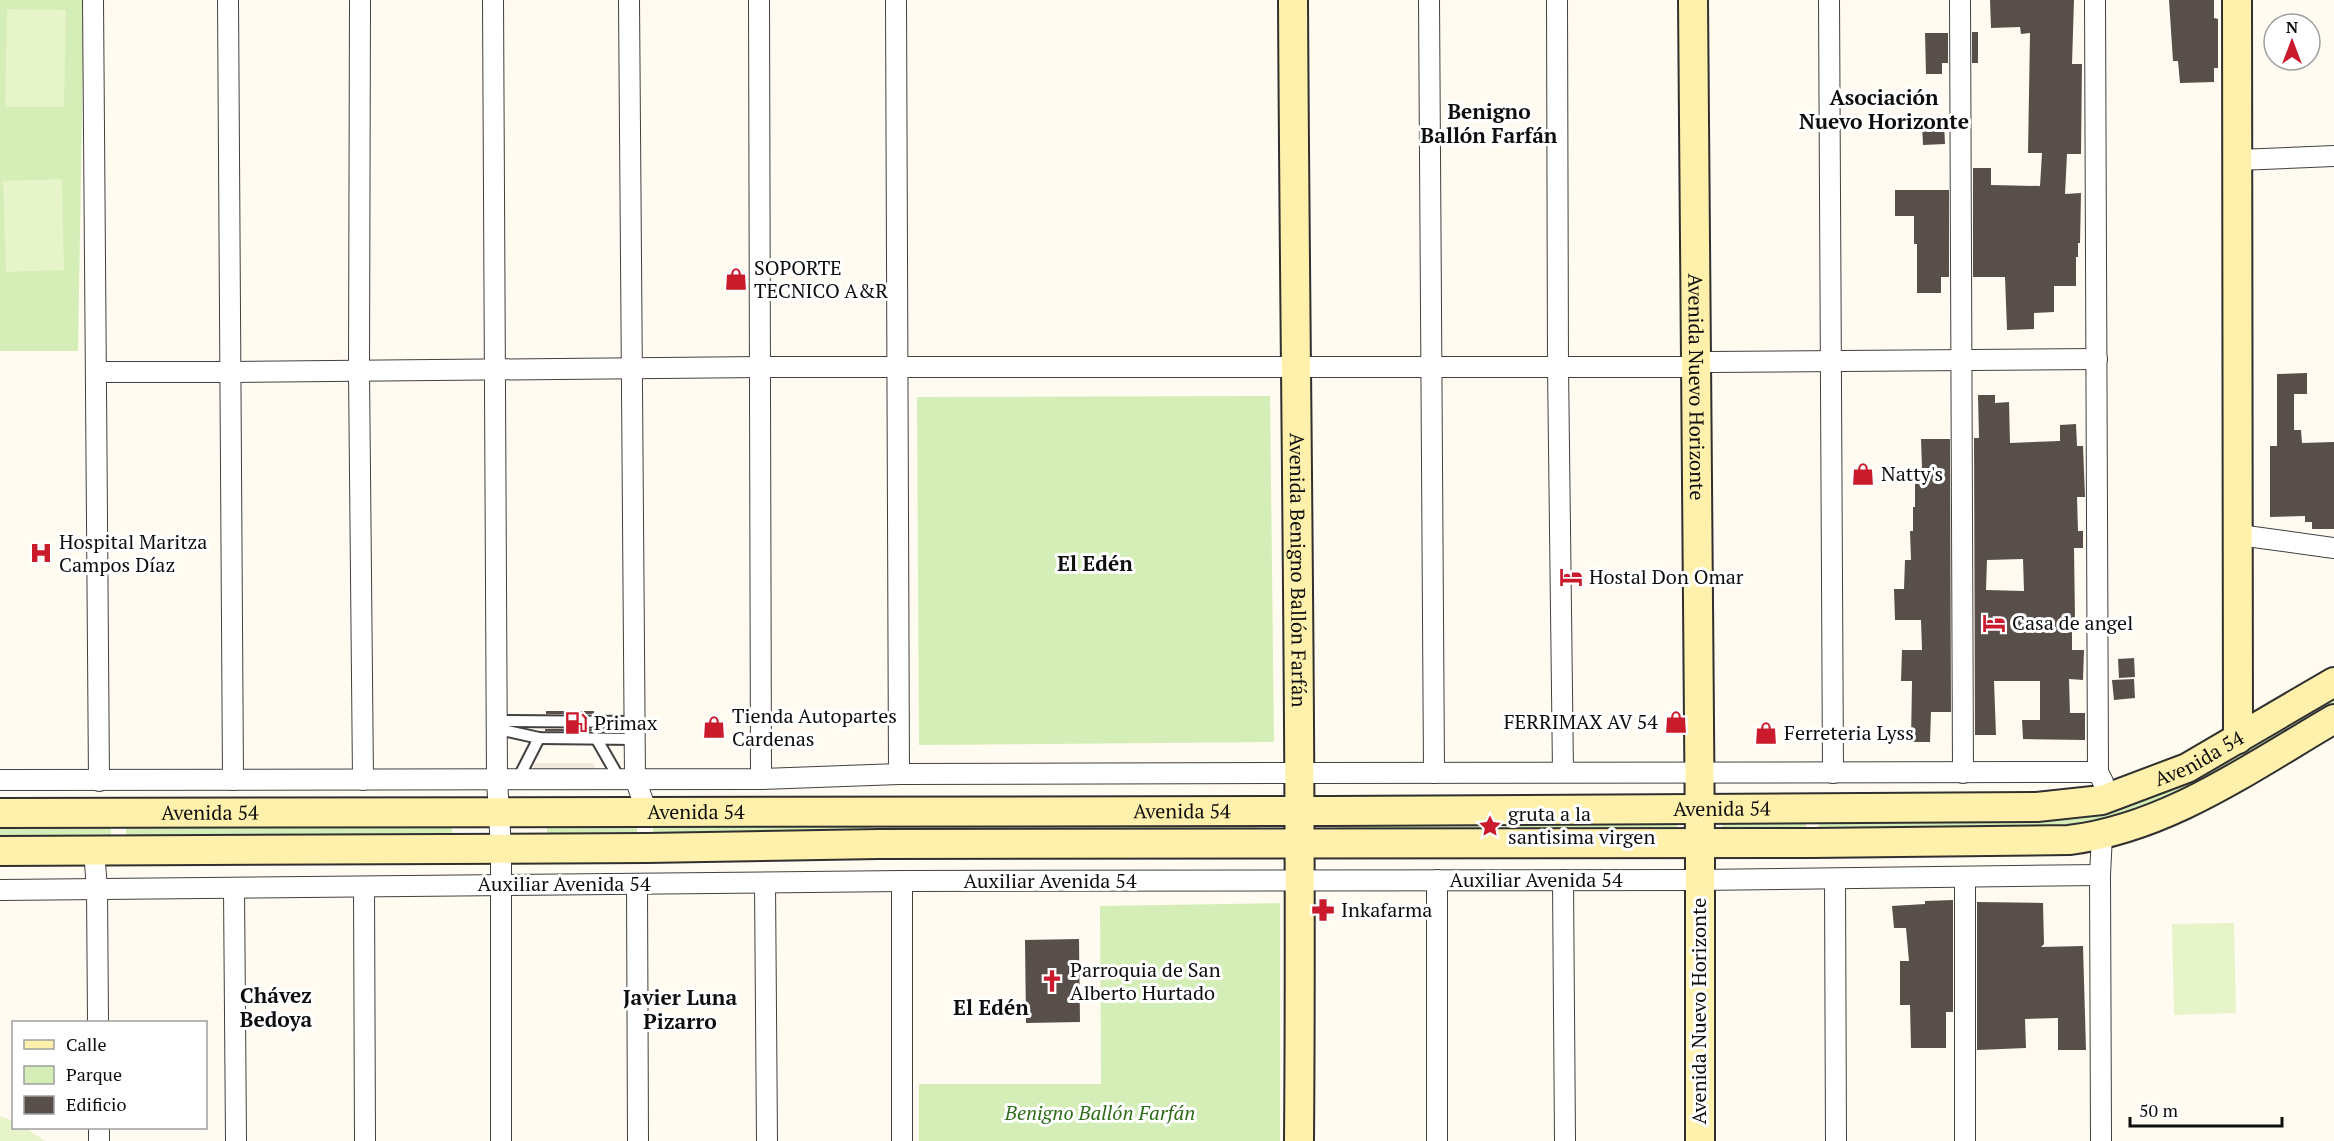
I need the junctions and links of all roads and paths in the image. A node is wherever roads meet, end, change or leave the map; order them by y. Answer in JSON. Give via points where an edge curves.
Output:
{"nodes":[{"id":1,"x":93,"y":0,"type":"edge"},
{"id":2,"x":228,"y":0,"type":"edge"},
{"id":3,"x":360,"y":0,"type":"edge"},
{"id":4,"x":493,"y":0,"type":"edge"},
{"id":5,"x":629,"y":0,"type":"edge"},
{"id":6,"x":759,"y":0,"type":"edge"},
{"id":7,"x":896,"y":0,"type":"edge"},
{"id":8,"x":1293,"y":0,"type":"edge"},
{"id":9,"x":1430,"y":0,"type":"edge"},
{"id":10,"x":1557,"y":0,"type":"edge"},
{"id":11,"x":1693,"y":0,"type":"edge"},
{"id":12,"x":1829,"y":0,"type":"edge"},
{"id":13,"x":1960,"y":0,"type":"edge"},
{"id":14,"x":2096,"y":0,"type":"edge"},
{"id":15,"x":2237,"y":0,"type":"edge"},
{"id":16,"x":2334,"y":156,"type":"edge"},
{"id":17,"x":2238,"y":160,"type":"junction"},
{"id":18,"x":2097,"y":359,"type":"junction"},
{"id":19,"x":1832,"y":360,"type":"junction"},
{"id":20,"x":1961,"y":360,"type":"junction"},
{"id":21,"x":1433,"y":366,"type":"junction"},
{"id":22,"x":1558,"y":366,"type":"junction"},
{"id":23,"x":761,"y":367,"type":"junction"},
{"id":24,"x":1695,"y":367,"type":"junction"},
{"id":25,"x":496,"y":368,"type":"junction"},
{"id":26,"x":633,"y":368,"type":"junction"},
{"id":27,"x":897,"y":368,"type":"junction"},
{"id":28,"x":1295,"y":368,"type":"junction"},
{"id":29,"x":359,"y":371,"type":"junction"},
{"id":30,"x":96,"y":372,"type":"junction"},
{"id":31,"x":231,"y":372,"type":"junction"},
{"id":32,"x":2239,"y":535,"type":"junction"},
{"id":33,"x":2334,"y":548,"type":"edge"},
{"id":34,"x":2334,"y":682,"type":"edge"},
{"id":35,"x":2334,"y":719,"type":"edge"},
{"id":36,"x":498,"y":725,"type":"junction"},
{"id":37,"x":635,"y":731,"type":"junction"},
{"id":38,"x":539,"y":738,"type":"junction"},
{"id":39,"x":597,"y":738,"type":"junction"},
{"id":40,"x":2238,"y":739,"type":"junction"},
{"id":41,"x":1563,"y":772,"type":"junction"},
{"id":42,"x":2098,"y":772,"type":"junction"},
{"id":43,"x":1300,"y":773,"type":"junction"},
{"id":44,"x":1434,"y":773,"type":"junction"},
{"id":45,"x":1698,"y":773,"type":"junction"},
{"id":46,"x":1833,"y":773,"type":"junction"},
{"id":47,"x":1963,"y":773,"type":"junction"},
{"id":48,"x":899,"y":774,"type":"junction"},
{"id":49,"x":627,"y":778,"type":"junction"},
{"id":50,"x":518,"y":779,"type":"junction"},
{"id":51,"x":761,"y":779,"type":"junction"},
{"id":52,"x":0,"y":780,"type":"edge"},
{"id":53,"x":232,"y":780,"type":"junction"},
{"id":54,"x":363,"y":780,"type":"junction"},
{"id":55,"x":497,"y":780,"type":"junction"},
{"id":56,"x":99,"y":781,"type":"junction"},
{"id":57,"x":2111,"y":797,"type":"junction"},
{"id":58,"x":1699,"y":810,"type":"junction"},
{"id":59,"x":1301,"y":811,"type":"junction"},
{"id":60,"x":0,"y":813,"type":"edge"},
{"id":61,"x":501,"y":813,"type":"junction"},
{"id":62,"x":647,"y":813,"type":"junction"},
{"id":63,"x":2102,"y":836,"type":"junction"},
{"id":64,"x":1700,"y":843,"type":"junction"},
{"id":65,"x":1301,"y":844,"type":"junction"},
{"id":66,"x":501,"y":848,"type":"junction"},
{"id":67,"x":0,"y":850,"type":"edge"},
{"id":68,"x":94,"y":850,"type":"junction"},
{"id":69,"x":2100,"y":875,"type":"junction"},
{"id":70,"x":1965,"y":878,"type":"junction"},
{"id":71,"x":1835,"y":879,"type":"junction"},
{"id":72,"x":1301,"y":880,"type":"junction"},
{"id":73,"x":1437,"y":880,"type":"junction"},
{"id":74,"x":1563,"y":880,"type":"junction"},
{"id":75,"x":1698,"y":880,"type":"junction"},
{"id":76,"x":902,"y":881,"type":"junction"},
{"id":77,"x":765,"y":883,"type":"junction"},
{"id":78,"x":500,"y":884,"type":"junction"},
{"id":79,"x":637,"y":884,"type":"junction"},
{"id":80,"x":364,"y":887,"type":"junction"},
{"id":81,"x":234,"y":888,"type":"junction"},
{"id":82,"x":0,"y":890,"type":"edge"},
{"id":83,"x":97,"y":890,"type":"junction"},
{"id":84,"x":98,"y":1021,"type":"edge"},
{"id":85,"x":236,"y":1141,"type":"edge"},
{"id":86,"x":365,"y":1141,"type":"edge"},
{"id":87,"x":501,"y":1141,"type":"edge"},
{"id":88,"x":638,"y":1141,"type":"edge"},
{"id":89,"x":767,"y":1141,"type":"edge"},
{"id":90,"x":902,"y":1141,"type":"edge"},
{"id":91,"x":1299,"y":1141,"type":"edge"},
{"id":92,"x":1437,"y":1141,"type":"edge"},
{"id":93,"x":1565,"y":1141,"type":"edge"},
{"id":94,"x":1700,"y":1141,"type":"edge"},
{"id":95,"x":1836,"y":1141,"type":"edge"},
{"id":96,"x":1965,"y":1141,"type":"edge"},
{"id":97,"x":2101,"y":1141,"type":"edge"}],
"edges":[{"from":1,"to":30,"type":"street"},
{"from":2,"to":31,"type":"street"},
{"from":3,"to":29,"type":"street"},
{"from":4,"to":25,"type":"street"},
{"from":5,"to":26,"type":"street"},
{"from":6,"to":23,"type":"street"},
{"from":7,"to":27,"type":"street"},
{"from":8,"to":28,"type":"main road","name":"Avenida Benigno Ballón Farfán"},
{"from":9,"to":21,"type":"street"},
{"from":10,"to":22,"type":"street"},
{"from":11,"to":24,"type":"main road","name":"Avenida Nuevo Horizonte"},
{"from":12,"to":19,"type":"street"},
{"from":13,"to":20,"type":"street"},
{"from":14,"to":18,"type":"street"},
{"from":15,"to":17,"type":"main road"},
{"from":16,"to":17,"type":"street"},
{"from":17,"to":32,"type":"main road"},
{"from":18,"to":20,"type":"street"},
{"from":18,"to":42,"type":"street"},
{"from":19,"to":20,"type":"street"},
{"from":19,"to":24,"type":"street","via":[[1709,362]]},
{"from":19,"to":46,"type":"street"},
{"from":20,"to":47,"type":"street"},
{"from":21,"to":22,"type":"street"},
{"from":21,"to":28,"type":"street"},
{"from":21,"to":44,"type":"street"},
{"from":22,"to":24,"type":"street"},
{"from":22,"to":41,"type":"street"},
{"from":23,"to":26,"type":"street"},
{"from":23,"to":27,"type":"street"},
{"from":23,"to":51,"type":"street"},
{"from":24,"to":45,"type":"main road","name":"Avenida Nuevo Horizonte"},
{"from":25,"to":26,"type":"street"},
{"from":25,"to":29,"type":"street"},
{"from":25,"to":36,"type":"street"},
{"from":26,"to":37,"type":"street"},
{"from":27,"to":28,"type":"street"},
{"from":27,"to":48,"type":"street"},
{"from":28,"to":43,"type":"main road","name":"Avenida Benigno Ballón Farfán"},
{"from":29,"to":31,"type":"street"},
{"from":29,"to":54,"type":"street"},
{"from":30,"to":31,"type":"street"},
{"from":30,"to":56,"type":"street"},
{"from":31,"to":53,"type":"street"},
{"from":32,"to":33,"type":"street"},
{"from":32,"to":40,"type":"main road"},
{"from":34,"to":40,"type":"main road","name":"Avenida 54"},
{"from":35,"to":63,"type":"main road","name":"Avenida 54","via":[[2203,795],[2147,821]]},
{"from":36,"to":37,"type":"lane"},
{"from":36,"to":38,"type":"lane"},
{"from":36,"to":55,"type":"street"},
{"from":37,"to":39,"type":"lane"},
{"from":37,"to":49,"type":"street"},
{"from":38,"to":39,"type":"lane"},
{"from":38,"to":50,"type":"lane"},
{"from":39,"to":49,"type":"lane"},
{"from":40,"to":57,"type":"main road","name":"Avenida 54","via":[[2187,768]]},
{"from":41,"to":44,"type":"street"},
{"from":41,"to":45,"type":"street"},
{"from":42,"to":47,"type":"street"},
{"from":42,"to":57,"type":"street"},
{"from":43,"to":44,"type":"street"},
{"from":43,"to":48,"type":"street"},
{"from":43,"to":59,"type":"main road","name":"Avenida Benigno Ballón Farfán"},
{"from":45,"to":46,"type":"street"},
{"from":45,"to":58,"type":"main road","name":"Avenida Nuevo Horizonte"},
{"from":46,"to":47,"type":"street"},
{"from":48,"to":51,"type":"street"},
{"from":49,"to":50,"type":"street"},
{"from":49,"to":51,"type":"street"},
{"from":49,"to":62,"type":"street"},
{"from":50,"to":55,"type":"street"},
{"from":52,"to":56,"type":"street"},
{"from":53,"to":54,"type":"street"},
{"from":53,"to":56,"type":"street"},
{"from":54,"to":55,"type":"street"},
{"from":55,"to":61,"type":"street"},
{"from":57,"to":58,"type":"main road","name":"Avenida 54","via":[[2037,807]]},
{"from":58,"to":59,"type":"main road","name":"Avenida 54"},
{"from":58,"to":64,"type":"main road","name":"Avenida Nuevo Horizonte"},
{"from":59,"to":62,"type":"main road","name":"Avenida 54"},
{"from":59,"to":65,"type":"main road","name":"Avenida Benigno Ballón Farfán"},
{"from":60,"to":61,"type":"main road","name":"Avenida 54"},
{"from":61,"to":62,"type":"main road","name":"Avenida 54"},
{"from":61,"to":66,"type":"street"},
{"from":63,"to":64,"type":"main road","name":"Avenida 54","via":[[2046,841]]},
{"from":63,"to":69,"type":"street"},
{"from":64,"to":65,"type":"main road","name":"Avenida 54"},
{"from":64,"to":75,"type":"main road","name":"Avenida Nuevo Horizonte"},
{"from":65,"to":66,"type":"main road","name":"Avenida 54"},
{"from":65,"to":72,"type":"main road","name":"Avenida Benigno Ballón Farfán"},
{"from":66,"to":68,"type":"main road","name":"Avenida 54"},
{"from":66,"to":78,"type":"street"},
{"from":67,"to":68,"type":"main road","name":"Avenida 54"},
{"from":68,"to":83,"type":"street"},
{"from":69,"to":70,"type":"street","name":"Auxiliar Avenida 54"},
{"from":69,"to":97,"type":"street"},
{"from":70,"to":71,"type":"street","name":"Auxiliar Avenida 54"},
{"from":70,"to":96,"type":"street"},
{"from":71,"to":75,"type":"street","name":"Auxiliar Avenida 54"},
{"from":71,"to":95,"type":"street"},
{"from":72,"to":73,"type":"street","name":"Auxiliar Avenida 54"},
{"from":72,"to":76,"type":"street","name":"Auxiliar Avenida 54"},
{"from":72,"to":91,"type":"main road","name":"Avenida Benigno Ballón Farfán"},
{"from":73,"to":74,"type":"street","name":"Auxiliar Avenida 54"},
{"from":73,"to":92,"type":"street"},
{"from":74,"to":75,"type":"street","name":"Auxiliar Avenida 54"},
{"from":74,"to":93,"type":"street"},
{"from":75,"to":94,"type":"main road","name":"Avenida Nuevo Horizonte"},
{"from":76,"to":77,"type":"street","name":"Auxiliar Avenida 54"},
{"from":76,"to":90,"type":"street"},
{"from":77,"to":79,"type":"street","name":"Auxiliar Avenida 54"},
{"from":77,"to":89,"type":"street"},
{"from":78,"to":79,"type":"street","name":"Auxiliar Avenida 54"},
{"from":78,"to":80,"type":"street","name":"Auxiliar Avenida 54"},
{"from":78,"to":87,"type":"street"},
{"from":79,"to":88,"type":"street"},
{"from":80,"to":81,"type":"street","name":"Auxiliar Avenida 54"},
{"from":80,"to":86,"type":"street"},
{"from":81,"to":83,"type":"street","name":"Auxiliar Avenida 54"},
{"from":81,"to":85,"type":"street"},
{"from":82,"to":83,"type":"street","name":"Auxiliar Avenida 54"},
{"from":83,"to":84,"type":"street"}]}
